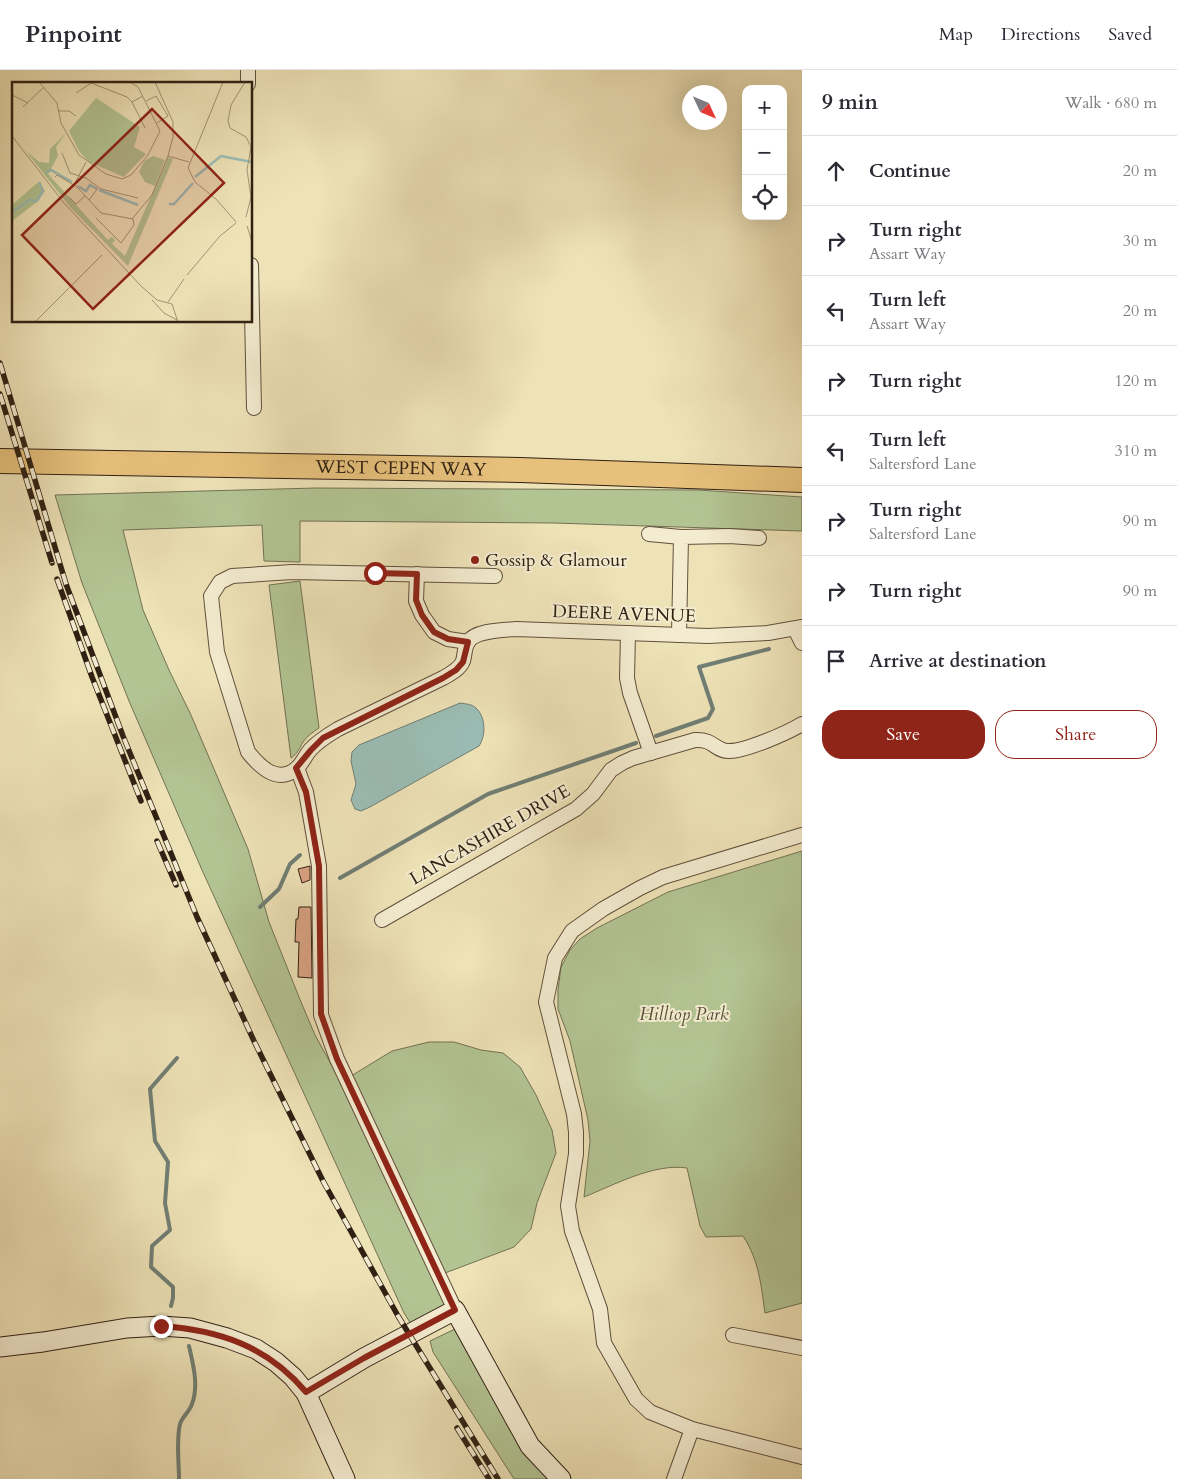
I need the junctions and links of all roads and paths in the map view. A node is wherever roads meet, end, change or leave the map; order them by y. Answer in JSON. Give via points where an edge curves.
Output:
{"nodes":[{"id":1,"x":252,"y":313,"type":"edge"},
{"id":2,"x":254,"y":408,"type":"dead end"},
{"id":3,"x":0,"y":462,"type":"edge"},
{"id":4,"x":802,"y":480,"type":"edge"},
{"id":5,"x":649,"y":534,"type":"dead end"},
{"id":6,"x":681,"y":537,"type":"junction"},
{"id":7,"x":759,"y":538,"type":"dead end"},
{"id":8,"x":417,"y":574,"type":"junction"},
{"id":9,"x":495,"y":576,"type":"dead end"},
{"id":10,"x":798,"y":628,"type":"edge"},
{"id":11,"x":628,"y":633,"type":"junction"},
{"id":12,"x":679,"y":635,"type":"junction"},
{"id":13,"x":468,"y":642,"type":"junction"},
{"id":14,"x":802,"y":643,"type":"edge"},
{"id":15,"x":802,"y":724,"type":"edge"},
{"id":16,"x":651,"y":753,"type":"junction"},
{"id":17,"x":296,"y":768,"type":"junction"},
{"id":18,"x":802,"y":835,"type":"edge"},
{"id":19,"x":382,"y":920,"type":"dead end"},
{"id":20,"x":455,"y":1310,"type":"junction"},
{"id":21,"x":732,"y":1335,"type":"dead end"},
{"id":22,"x":0,"y":1347,"type":"edge"},
{"id":23,"x":802,"y":1348,"type":"edge"},
{"id":24,"x":306,"y":1392,"type":"junction"},
{"id":25,"x":692,"y":1429,"type":"junction"},
{"id":26,"x":802,"y":1457,"type":"edge"},
{"id":27,"x":345,"y":1479,"type":"edge"},
{"id":28,"x":561,"y":1479,"type":"edge"},
{"id":29,"x":674,"y":1479,"type":"edge"}],
"edges":[{"from":1,"to":2,"type":"street"},
{"from":3,"to":4,"type":"highway","name":"WEST CEPEN WAY","via":[[510,470]]},
{"from":5,"to":6,"type":"street"},
{"from":6,"to":7,"type":"street"},
{"from":6,"to":12,"type":"street"},
{"from":8,"to":9,"type":"street"},
{"from":8,"to":13,"type":"street","via":[[416,600],[434,632],[448,639]]},
{"from":8,"to":17,"type":"street","via":[[292,572],[232,576],[220,582],[213,591],[210,596],[217,652],[248,752],[267,771],[280,776]]},
{"from":10,"to":12,"type":"street","name":"DEERE AVENUE","via":[[768,633]]},
{"from":10,"to":14,"type":"street"},
{"from":11,"to":12,"type":"street","name":"DEERE AVENUE"},
{"from":11,"to":13,"type":"street","name":"DEERE AVENUE","via":[[494,631],[473,637]]},
{"from":11,"to":16,"type":"street","via":[[627,678]]},
{"from":13,"to":17,"type":"street","via":[[463,662],[456,670],[323,738]]},
{"from":15,"to":16,"type":"street","name":"LANCASHIRE DRIVE","via":[[772,739],[734,751],[722,750],[705,740],[695,740]]},
{"from":16,"to":19,"type":"street","name":"LANCASHIRE DRIVE","via":[[611,770],[594,794],[576,810]]},
{"from":17,"to":20,"type":"street","via":[[306,792],[319,866],[321,1014],[337,1059]]},
{"from":18,"to":25,"type":"street","via":[[663,876],[611,905],[572,931],[555,958],[546,1002],[574,1114],[576,1154],[568,1206],[572,1231],[600,1309],[604,1343],[636,1399],[650,1412]]},
{"from":20,"to":24,"type":"main road"},
{"from":20,"to":28,"type":"main road","via":[[530,1446]]},
{"from":21,"to":23,"type":"street"},
{"from":22,"to":24,"type":"main road","via":[[127,1328],[190,1328],[256,1349],[276,1362]]},
{"from":24,"to":27,"type":"main road"},
{"from":25,"to":26,"type":"street"},
{"from":25,"to":29,"type":"street"}]}
